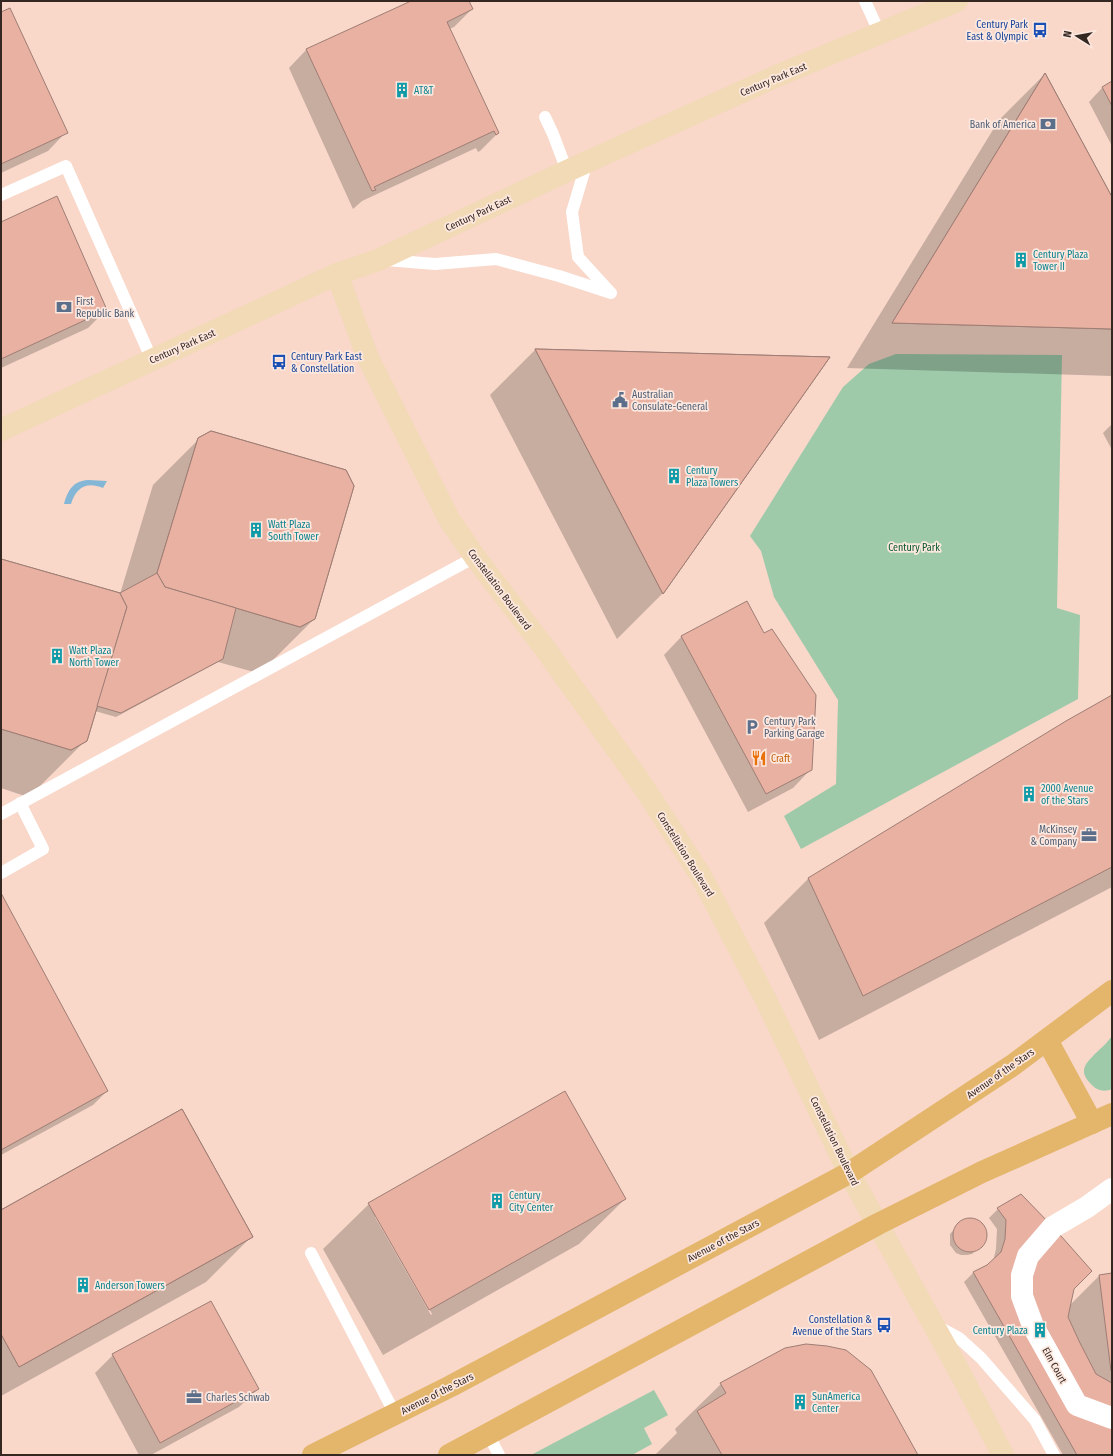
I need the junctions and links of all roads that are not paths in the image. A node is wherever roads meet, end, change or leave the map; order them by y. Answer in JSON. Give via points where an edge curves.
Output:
{"nodes":[{"id":1,"x":865,"y":1,"type":"edge"},
{"id":2,"x":950,"y":2,"type":"edge"},
{"id":3,"x":880,"y":34,"type":"junction"},
{"id":4,"x":544,"y":117,"type":"dead end"},
{"id":5,"x":587,"y":162,"type":"junction"},
{"id":6,"x":566,"y":171,"type":"junction"},
{"id":7,"x":1,"y":195,"type":"edge"},
{"id":8,"x":378,"y":260,"type":"junction"},
{"id":9,"x":337,"y":274,"type":"junction"},
{"id":10,"x":152,"y":360,"type":"junction"},
{"id":11,"x":1,"y":430,"type":"edge"},
{"id":12,"x":476,"y":557,"type":"junction"},
{"id":13,"x":20,"y":803,"type":"junction"},
{"id":14,"x":1,"y":814,"type":"edge"},
{"id":15,"x":1,"y":872,"type":"edge"},
{"id":16,"x":1112,"y":991,"type":"edge"},
{"id":17,"x":1047,"y":1040,"type":"junction"},
{"id":18,"x":1112,"y":1114,"type":"edge"},
{"id":19,"x":1092,"y":1123,"type":"junction"},
{"id":20,"x":849,"y":1173,"type":"junction"},
{"id":21,"x":1112,"y":1189,"type":"edge"},
{"id":22,"x":878,"y":1224,"type":"junction"},
{"id":23,"x":310,"y":1253,"type":"dead end"},
{"id":24,"x":934,"y":1324,"type":"junction"},
{"id":25,"x":395,"y":1414,"type":"junction"},
{"id":26,"x":1112,"y":1418,"type":"edge"},
{"id":27,"x":488,"y":1434,"type":"junction"},
{"id":28,"x":313,"y":1455,"type":"edge"},
{"id":29,"x":449,"y":1455,"type":"edge"},
{"id":30,"x":498,"y":1455,"type":"edge"},
{"id":31,"x":1003,"y":1455,"type":"edge"},
{"id":32,"x":1054,"y":1455,"type":"edge"}],
"edges":[{"from":1,"to":3,"type":"lane"},
{"from":2,"to":3,"type":"main road","name":"Century Park East"},
{"from":3,"to":5,"type":"main road","name":"Century Park East","via":[[771,79]]},
{"from":4,"to":6,"type":"lane"},
{"from":5,"to":6,"type":"main road","name":"Century Park East"},
{"from":5,"to":8,"type":"lane","via":[[572,212],[578,257],[611,293],[496,259],[435,264]]},
{"from":6,"to":8,"type":"main road","name":"Century Park East"},
{"from":7,"to":10,"type":"lane","via":[[66,166]]},
{"from":8,"to":9,"type":"main road","name":"Century Park East"},
{"from":9,"to":10,"type":"main road","name":"Century Park East"},
{"from":9,"to":12,"type":"main road","name":"Constellation Boulevard","via":[[368,358],[450,519]]},
{"from":10,"to":11,"type":"main road","name":"Century Park East"},
{"from":12,"to":13,"type":"lane"},
{"from":12,"to":20,"type":"main road","name":"Constellation Boulevard","via":[[643,786],[701,876],[766,1000]]},
{"from":13,"to":14,"type":"lane"},
{"from":13,"to":15,"type":"lane","via":[[43,850]]},
{"from":16,"to":17,"type":"main road","name":"Avenue of the Stars"},
{"from":17,"to":19,"type":"main road"},
{"from":17,"to":20,"type":"main road","name":"Avenue of the Stars"},
{"from":18,"to":19,"type":"main road"},
{"from":19,"to":22,"type":"main road","via":[[982,1172]]},
{"from":20,"to":22,"type":"main road","name":"Constellation Boulevard"},
{"from":20,"to":25,"type":"main road","name":"Avenue of the Stars"},
{"from":21,"to":26,"type":"street","name":"Elm Court","via":[[1053,1227],[1028,1256],[1022,1275],[1022,1296],[1033,1326],[1077,1405]]},
{"from":22,"to":24,"type":"main road","name":"Constellation Boulevard"},
{"from":22,"to":27,"type":"main road"},
{"from":23,"to":25,"type":"lane"},
{"from":24,"to":31,"type":"main road","name":"Constellation Boulevard"},
{"from":24,"to":32,"type":"lane","via":[[959,1338],[981,1358],[1035,1420]]},
{"from":25,"to":28,"type":"main road","name":"Avenue of the Stars"},
{"from":27,"to":29,"type":"main road"},
{"from":27,"to":30,"type":"lane"}]}
